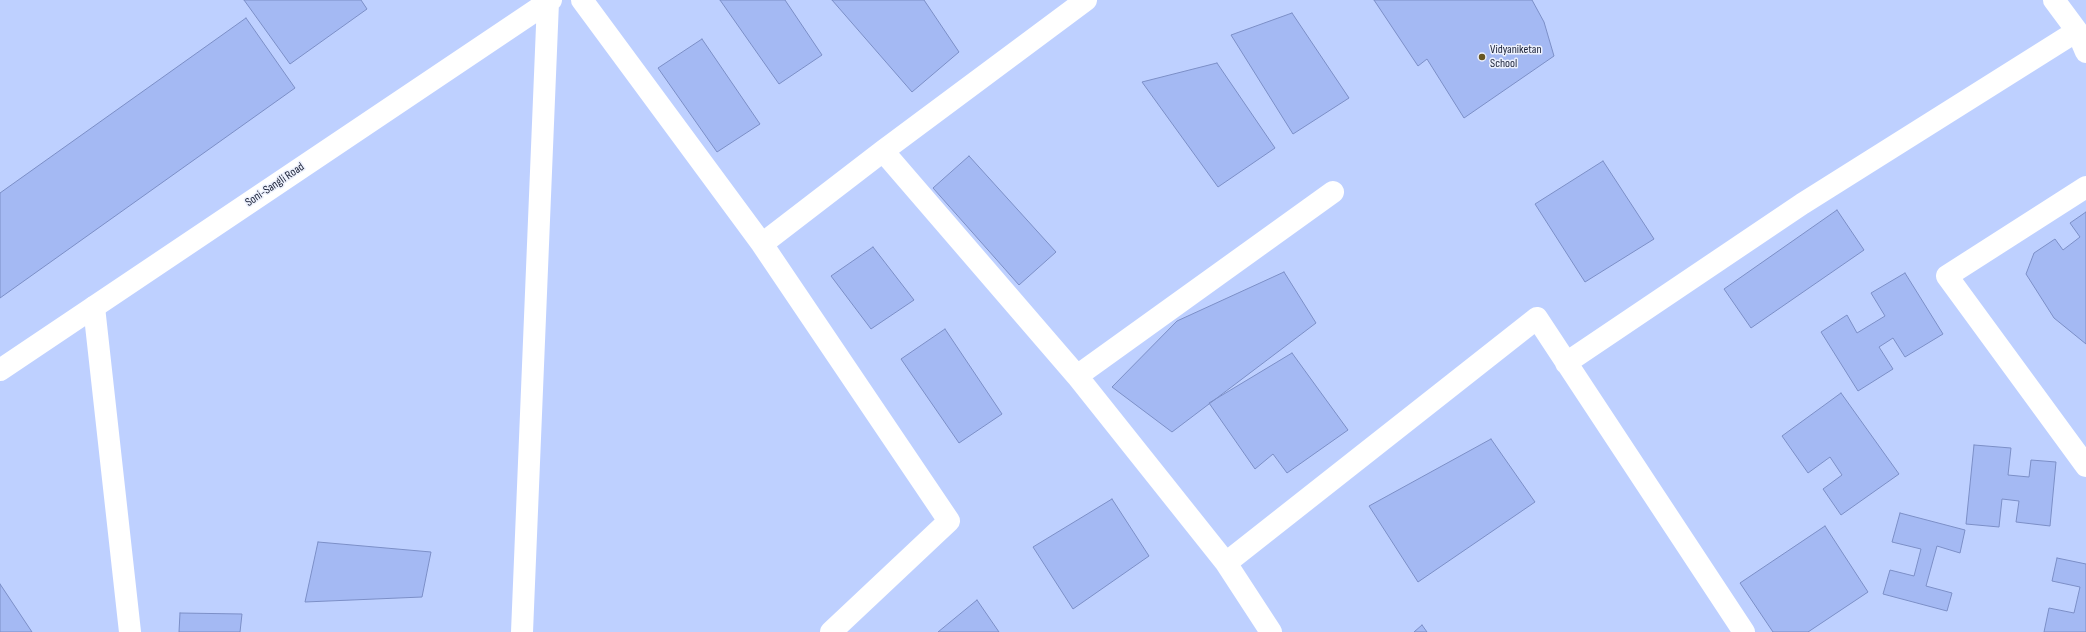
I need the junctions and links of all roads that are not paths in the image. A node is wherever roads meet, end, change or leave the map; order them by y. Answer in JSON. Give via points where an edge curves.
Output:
{"nodes":[{"id":1,"x":582,"y":0,"type":"edge"},
{"id":2,"x":1086,"y":0,"type":"edge"},
{"id":3,"x":2054,"y":0,"type":"edge"},
{"id":4,"x":549,"y":1,"type":"edge"},
{"id":5,"x":2077,"y":31,"type":"junction"},
{"id":6,"x":2086,"y":52,"type":"edge"},
{"id":7,"x":883,"y":151,"type":"junction"},
{"id":8,"x":2086,"y":187,"type":"edge"},
{"id":9,"x":1333,"y":192,"type":"dead end"},
{"id":10,"x":762,"y":244,"type":"junction"},
{"id":11,"x":94,"y":307,"type":"junction"},
{"id":12,"x":1566,"y":364,"type":"junction"},
{"id":13,"x":0,"y":370,"type":"edge"},
{"id":14,"x":1077,"y":376,"type":"junction"},
{"id":15,"x":2086,"y":466,"type":"edge"},
{"id":16,"x":1226,"y":563,"type":"junction"},
{"id":17,"x":130,"y":632,"type":"edge"},
{"id":18,"x":522,"y":632,"type":"edge"},
{"id":19,"x":831,"y":632,"type":"edge"},
{"id":20,"x":1271,"y":632,"type":"edge"},
{"id":21,"x":1744,"y":632,"type":"edge"}],
"edges":[{"from":1,"to":10,"type":"street"},
{"from":2,"to":7,"type":"street"},
{"from":3,"to":5,"type":"street"},
{"from":4,"to":11,"type":"street","name":"Soni-Sangli Road"},
{"from":4,"to":18,"type":"street"},
{"from":5,"to":6,"type":"street"},
{"from":5,"to":12,"type":"street","via":[[1802,204]]},
{"from":7,"to":10,"type":"street"},
{"from":7,"to":14,"type":"street"},
{"from":8,"to":15,"type":"street","via":[[1947,276]]},
{"from":9,"to":14,"type":"street"},
{"from":10,"to":19,"type":"street","via":[[949,521]]},
{"from":11,"to":13,"type":"street","name":"Soni-Sangli Road"},
{"from":11,"to":17,"type":"street"},
{"from":12,"to":16,"type":"street","via":[[1537,318]]},
{"from":12,"to":21,"type":"street"},
{"from":14,"to":16,"type":"street"},
{"from":16,"to":20,"type":"street"}]}
